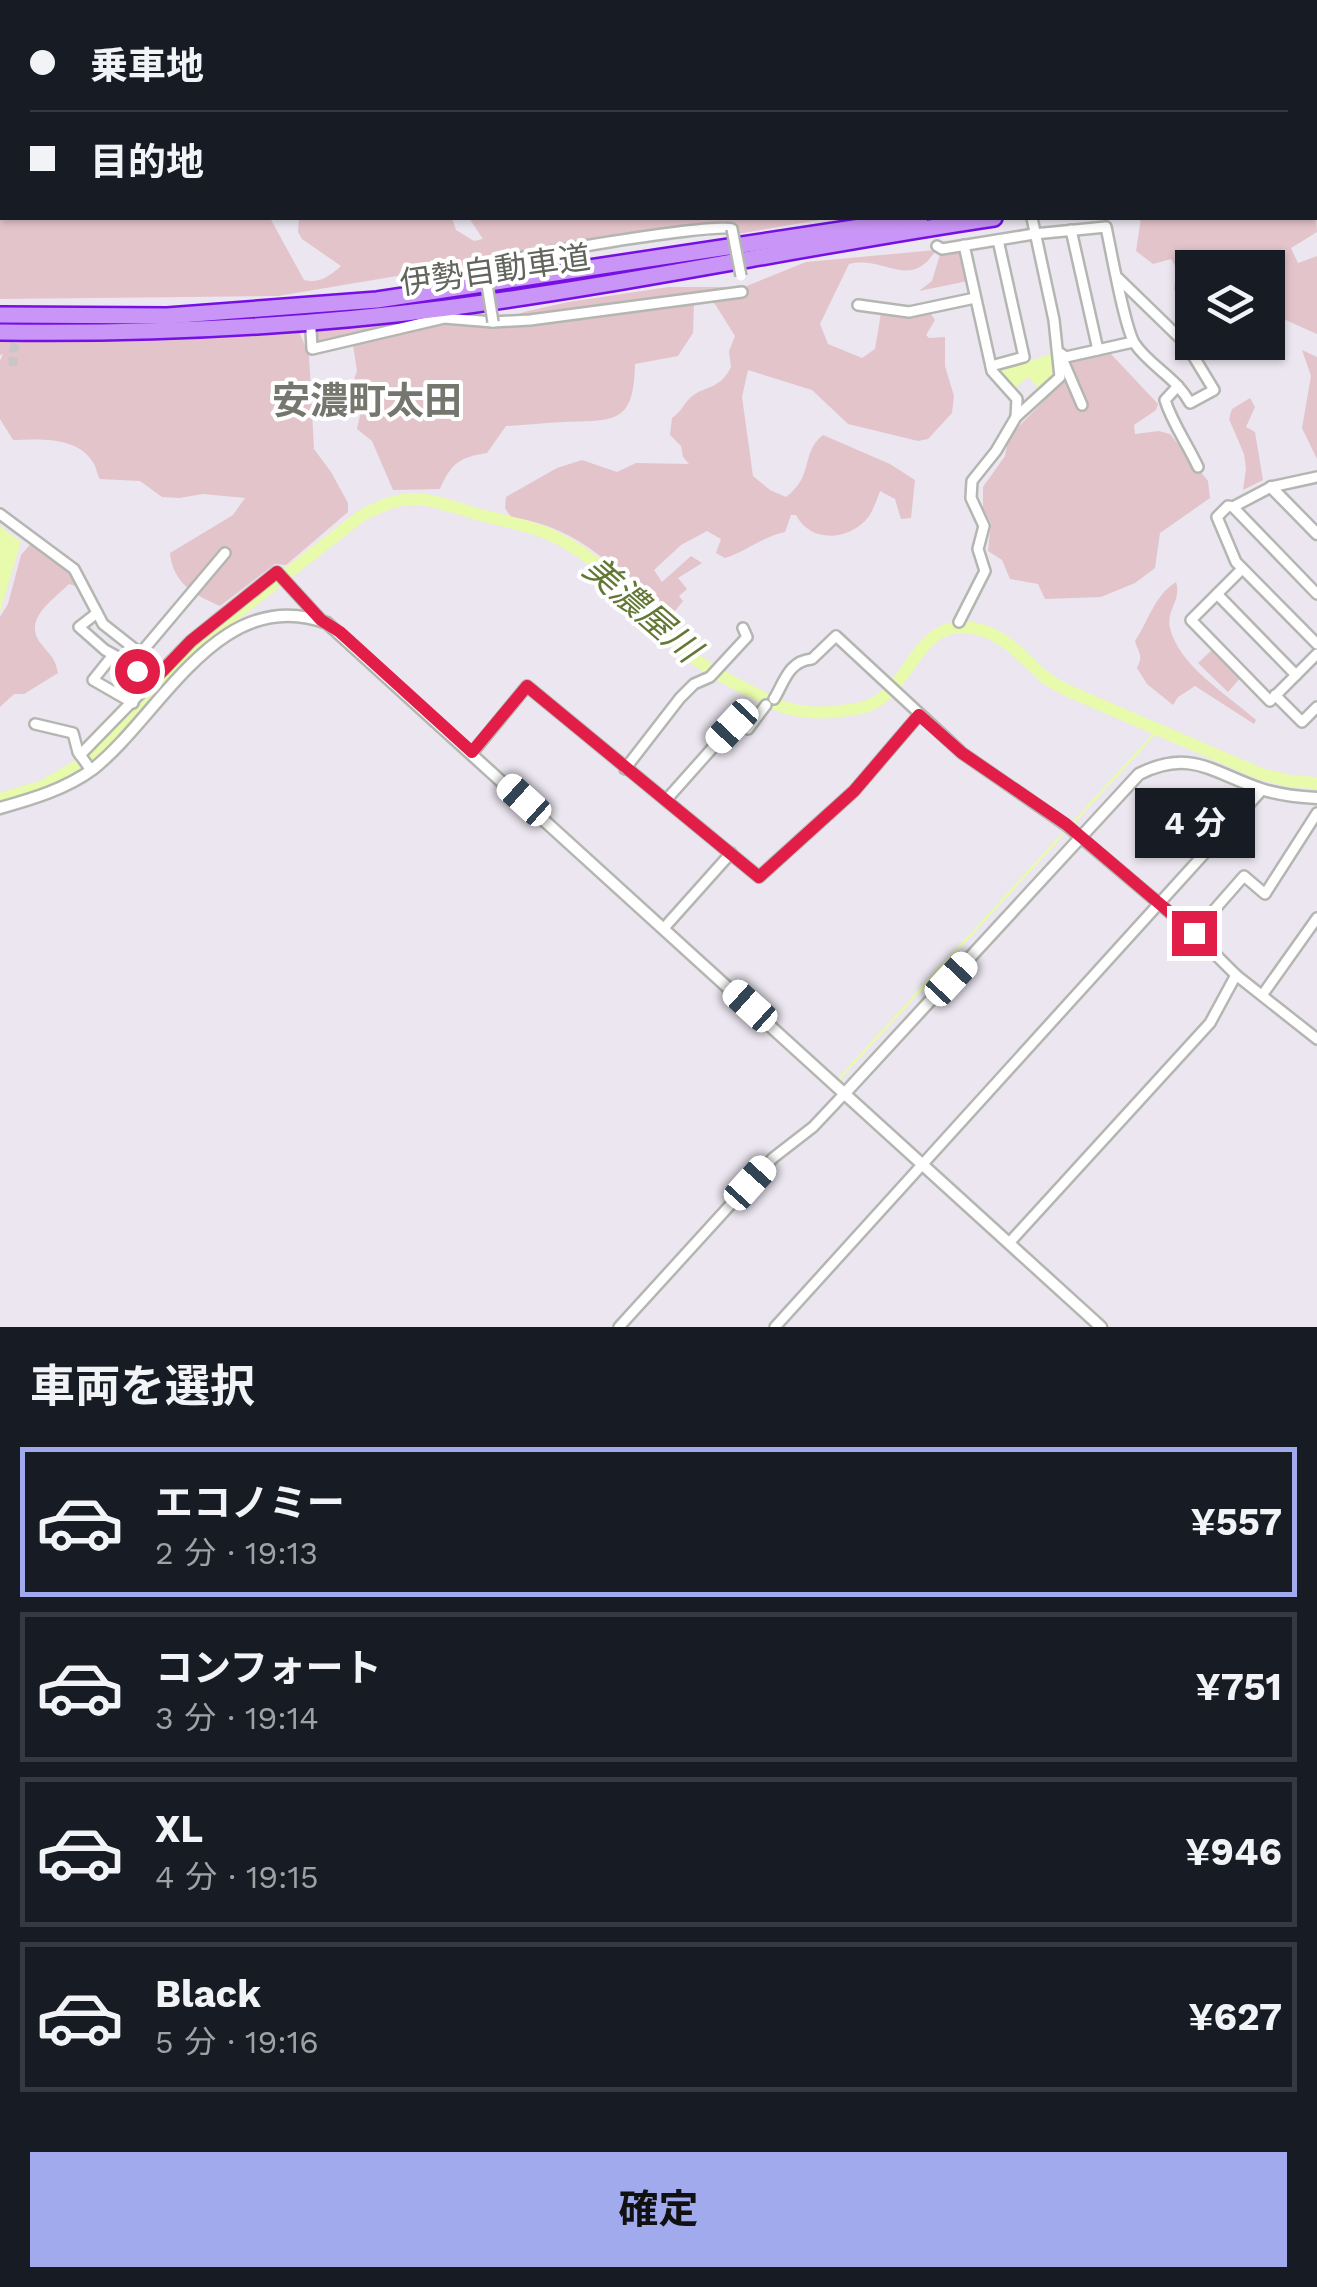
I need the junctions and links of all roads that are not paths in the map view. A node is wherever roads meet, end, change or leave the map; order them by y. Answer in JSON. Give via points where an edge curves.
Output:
{"nodes":[{"id":1,"x":907,"y":220,"type":"edge"},
{"id":2,"x":982,"y":220,"type":"edge"},
{"id":3,"x":1032,"y":220,"type":"edge"},
{"id":4,"x":1071,"y":230,"type":"junction"},
{"id":5,"x":1034,"y":234,"type":"junction"},
{"id":6,"x":998,"y":240,"type":"junction"},
{"id":7,"x":937,"y":246,"type":"dead end"},
{"id":8,"x":964,"y":246,"type":"junction"},
{"id":9,"x":741,"y":276,"type":"dead end"},
{"id":10,"x":1118,"y":278,"type":"junction"},
{"id":11,"x":742,"y":292,"type":"dead end"},
{"id":12,"x":976,"y":298,"type":"junction"},
{"id":13,"x":858,"y":304,"type":"dead end"},
{"id":14,"x":0,"y":315,"type":"edge"},
{"id":15,"x":493,"y":322,"type":"junction"},
{"id":16,"x":311,"y":330,"type":"dead end"},
{"id":17,"x":0,"y":332,"type":"edge"},
{"id":18,"x":1133,"y":342,"type":"junction"},
{"id":19,"x":1098,"y":350,"type":"junction"},
{"id":20,"x":1059,"y":351,"type":"junction"},
{"id":21,"x":991,"y":366,"type":"junction"},
{"id":22,"x":1178,"y":386,"type":"junction"},
{"id":23,"x":1082,"y":405,"type":"dead end"},
{"id":24,"x":1016,"y":417,"type":"junction"},
{"id":25,"x":1198,"y":467,"type":"dead end"},
{"id":26,"x":1317,"y":477,"type":"edge"},
{"id":27,"x":1271,"y":487,"type":"junction"},
{"id":28,"x":1233,"y":507,"type":"junction"},
{"id":29,"x":0,"y":514,"type":"edge"},
{"id":30,"x":1317,"y":534,"type":"edge"},
{"id":31,"x":225,"y":553,"type":"dead end"},
{"id":32,"x":1242,"y":568,"type":"junction"},
{"id":33,"x":1216,"y":594,"type":"junction"},
{"id":34,"x":1317,"y":594,"type":"edge"},
{"id":35,"x":97,"y":614,"type":"junction"},
{"id":36,"x":321,"y":620,"type":"junction"},
{"id":37,"x":960,"y":622,"type":"dead end"},
{"id":38,"x":744,"y":628,"type":"dead end"},
{"id":39,"x":1317,"y":644,"type":"edge"},
{"id":40,"x":140,"y":654,"type":"junction"},
{"id":41,"x":1317,"y":654,"type":"edge"},
{"id":42,"x":112,"y":655,"type":"junction"},
{"id":43,"x":136,"y":667,"type":"junction"},
{"id":44,"x":1296,"y":675,"type":"junction"},
{"id":45,"x":151,"y":683,"type":"junction"},
{"id":46,"x":1275,"y":695,"type":"junction"},
{"id":47,"x":133,"y":704,"type":"junction"},
{"id":48,"x":1317,"y":707,"type":"edge"},
{"id":49,"x":919,"y":715,"type":"junction"},
{"id":50,"x":35,"y":724,"type":"dead end"},
{"id":51,"x":472,"y":752,"type":"junction"},
{"id":52,"x":81,"y":756,"type":"junction"},
{"id":53,"x":90,"y":768,"type":"junction"},
{"id":54,"x":625,"y":768,"type":"junction"},
{"id":55,"x":1262,"y":790,"type":"junction"},
{"id":56,"x":1317,"y":798,"type":"edge"},
{"id":57,"x":666,"y":799,"type":"junction"},
{"id":58,"x":0,"y":808,"type":"edge"},
{"id":59,"x":1317,"y":813,"type":"edge"},
{"id":60,"x":1081,"y":838,"type":"junction"},
{"id":61,"x":731,"y":853,"type":"junction"},
{"id":62,"x":1159,"y":903,"type":"junction"},
{"id":63,"x":1317,"y":918,"type":"edge"},
{"id":64,"x":664,"y":928,"type":"junction"},
{"id":65,"x":1194,"y":933,"type":"junction"},
{"id":66,"x":1236,"y":974,"type":"junction"},
{"id":67,"x":1263,"y":994,"type":"junction"},
{"id":68,"x":1317,"y":1039,"type":"edge"},
{"id":69,"x":846,"y":1092,"type":"junction"},
{"id":70,"x":924,"y":1164,"type":"junction"},
{"id":71,"x":1009,"y":1243,"type":"junction"},
{"id":72,"x":620,"y":1327,"type":"edge"},
{"id":73,"x":775,"y":1327,"type":"edge"},
{"id":74,"x":1101,"y":1327,"type":"edge"}],
"edges":[{"from":1,"to":14,"type":"highway","name":"伊勢自動車道","via":[[377,300],[167,316]]},
{"from":2,"to":17,"type":"highway","name":"伊勢自動車道","via":[[444,308],[265,327]]},
{"from":3,"to":5,"type":"street"},
{"from":4,"to":5,"type":"street"},
{"from":4,"to":10,"type":"street","via":[[1106,228]]},
{"from":4,"to":19,"type":"street"},
{"from":5,"to":6,"type":"street"},
{"from":5,"to":20,"type":"street"},
{"from":6,"to":8,"type":"street"},
{"from":6,"to":21,"type":"street","via":[[1024,356]]},
{"from":7,"to":8,"type":"street"},
{"from":8,"to":12,"type":"street"},
{"from":9,"to":15,"type":"street","bridge":true,"via":[[727,226],[484,266]]},
{"from":10,"to":18,"type":"street"},
{"from":10,"to":22,"type":"street","via":[[1186,344],[1214,390],[1190,402]]},
{"from":11,"to":15,"type":"street"},
{"from":12,"to":13,"type":"street","via":[[908,312]]},
{"from":12,"to":21,"type":"street"},
{"from":15,"to":16,"type":"street","via":[[444,318],[312,349]]},
{"from":18,"to":19,"type":"street"},
{"from":18,"to":22,"type":"street"},
{"from":19,"to":20,"type":"street","via":[[1066,357]]},
{"from":20,"to":23,"type":"street"},
{"from":20,"to":24,"type":"street","via":[[1060,377]]},
{"from":21,"to":24,"type":"street","via":[[1018,399]]},
{"from":22,"to":25,"type":"street","via":[[1165,400]]},
{"from":24,"to":37,"type":"street","via":[[971,484],[984,526],[978,550],[985,572]]},
{"from":26,"to":27,"type":"street"},
{"from":27,"to":28,"type":"street"},
{"from":27,"to":30,"type":"street"},
{"from":28,"to":32,"type":"street","via":[[1216,518]]},
{"from":28,"to":34,"type":"street"},
{"from":29,"to":35,"type":"street","via":[[74,569]]},
{"from":31,"to":40,"type":"street"},
{"from":32,"to":33,"type":"street"},
{"from":32,"to":39,"type":"street"},
{"from":33,"to":44,"type":"street"},
{"from":33,"to":46,"type":"street","via":[[1191,620],[1270,701]]},
{"from":35,"to":40,"type":"street"},
{"from":35,"to":42,"type":"street","via":[[79,627]]},
{"from":36,"to":45,"type":"street","via":[[277,572],[191,641]]},
{"from":36,"to":51,"type":"street"},
{"from":36,"to":53,"type":"street","via":[[285,616],[242,626],[183,673]]},
{"from":38,"to":54,"type":"street","via":[[746,637],[710,678],[680,698]]},
{"from":40,"to":43,"type":"street"},
{"from":41,"to":44,"type":"street"},
{"from":42,"to":43,"type":"street"},
{"from":42,"to":47,"type":"street","via":[[93,680]]},
{"from":43,"to":45,"type":"street"},
{"from":44,"to":46,"type":"street"},
{"from":45,"to":47,"type":"street"},
{"from":46,"to":48,"type":"street","via":[[1302,722]]},
{"from":47,"to":52,"type":"street"},
{"from":49,"to":57,"type":"street","via":[[836,636],[784,675],[748,729],[732,726]]},
{"from":49,"to":60,"type":"street"},
{"from":49,"to":61,"type":"street","via":[[854,791],[759,877]]},
{"from":50,"to":52,"type":"street","via":[[73,732]]},
{"from":51,"to":54,"type":"street","via":[[527,686]]},
{"from":51,"to":64,"type":"street"},
{"from":52,"to":53,"type":"street"},
{"from":53,"to":58,"type":"street","via":[[40,796]]},
{"from":54,"to":57,"type":"street"},
{"from":55,"to":56,"type":"street"},
{"from":55,"to":60,"type":"street","via":[[1192,763],[1164,762],[1139,774]]},
{"from":55,"to":62,"type":"street"},
{"from":57,"to":61,"type":"street"},
{"from":59,"to":65,"type":"street","via":[[1266,894],[1244,876]]},
{"from":60,"to":62,"type":"street"},
{"from":60,"to":69,"type":"street"},
{"from":61,"to":64,"type":"street"},
{"from":62,"to":65,"type":"street"},
{"from":62,"to":70,"type":"street"},
{"from":63,"to":67,"type":"street"},
{"from":64,"to":69,"type":"street"},
{"from":65,"to":66,"type":"street"},
{"from":66,"to":67,"type":"street"},
{"from":66,"to":71,"type":"street","via":[[1210,1023]]},
{"from":67,"to":68,"type":"street"},
{"from":69,"to":70,"type":"street"},
{"from":69,"to":72,"type":"street","via":[[773,1158]]},
{"from":70,"to":71,"type":"street"},
{"from":70,"to":73,"type":"street"},
{"from":71,"to":74,"type":"street"}]}
